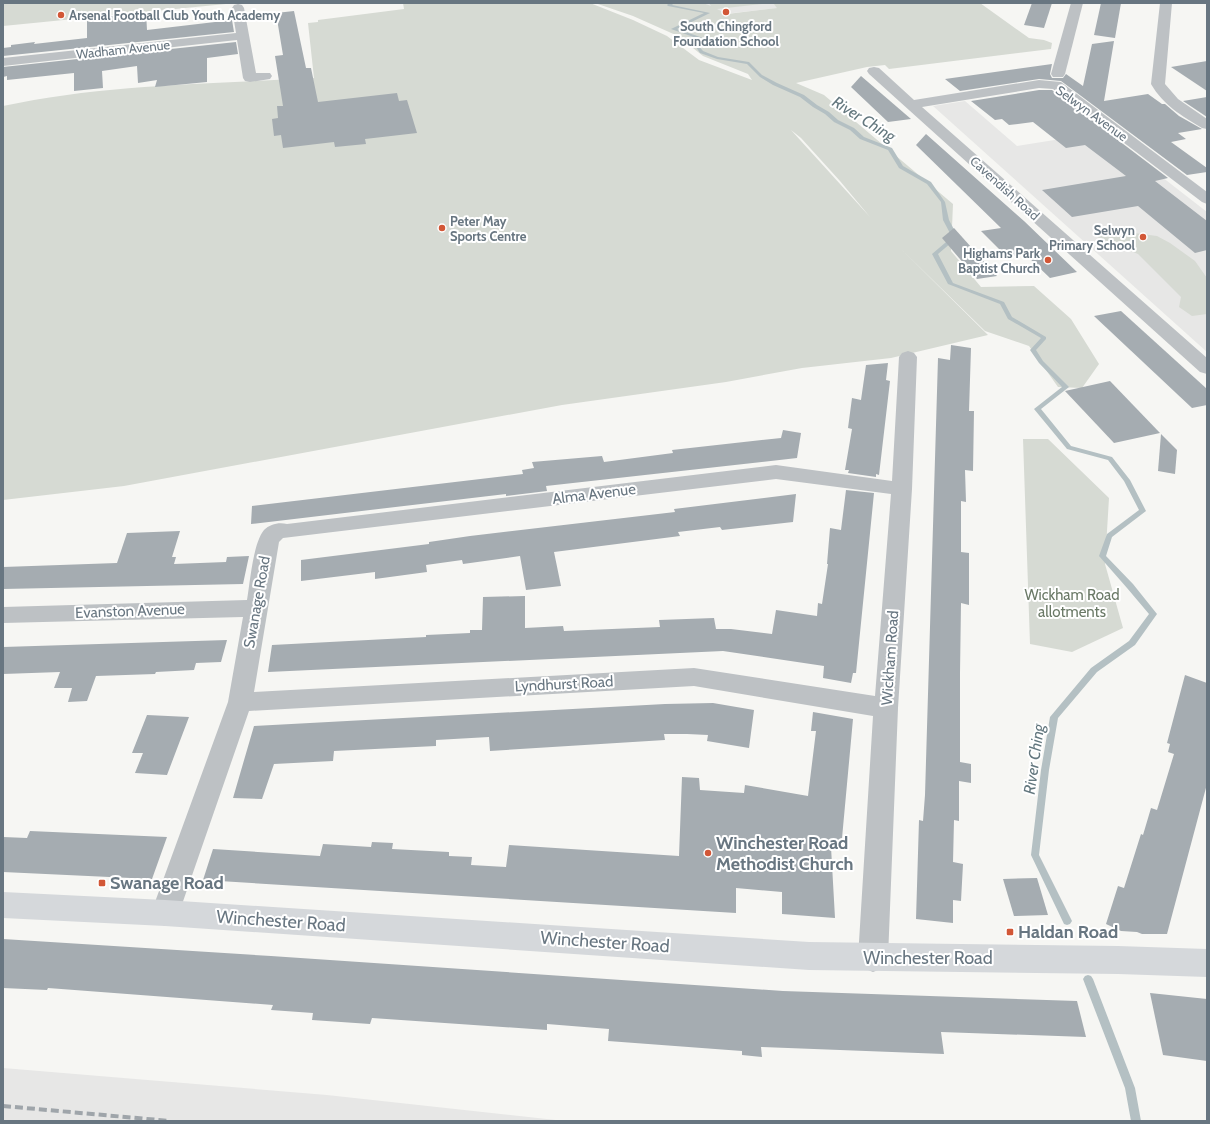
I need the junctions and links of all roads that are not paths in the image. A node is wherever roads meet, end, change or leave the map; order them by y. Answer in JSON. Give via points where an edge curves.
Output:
{"nodes":[{"id":1,"x":1077,"y":3,"type":"edge"},
{"id":2,"x":1166,"y":3,"type":"edge"},
{"id":3,"x":238,"y":8,"type":"dead end"},
{"id":4,"x":243,"y":36,"type":"junction"},
{"id":5,"x":3,"y":62,"type":"edge"},
{"id":6,"x":874,"y":71,"type":"dead end"},
{"id":7,"x":1058,"y":74,"type":"dead end"},
{"id":8,"x":265,"y":76,"type":"dead end"},
{"id":9,"x":912,"y":104,"type":"junction"},
{"id":10,"x":1206,"y":124,"type":"edge"},
{"id":11,"x":1207,"y":182,"type":"edge"},
{"id":12,"x":1188,"y":184,"type":"junction"},
{"id":13,"x":1207,"y":199,"type":"edge"},
{"id":14,"x":908,"y":357,"type":"dead end"},
{"id":15,"x":1207,"y":368,"type":"edge"},
{"id":16,"x":902,"y":489,"type":"junction"},
{"id":17,"x":287,"y":531,"type":"joint"},
{"id":18,"x":257,"y":608,"type":"junction"},
{"id":19,"x":3,"y":615,"type":"edge"},
{"id":20,"x":240,"y":702,"type":"junction"},
{"id":21,"x":886,"y":708,"type":"junction"},
{"id":22,"x":3,"y":905,"type":"edge"},
{"id":23,"x":165,"y":914,"type":"junction"},
{"id":24,"x":874,"y":958,"type":"junction"},
{"id":25,"x":1207,"y":963,"type":"edge"}],
"edges":[{"from":1,"to":7,"type":"street"},
{"from":2,"to":10,"type":"street","via":[[1158,84],[1169,99]]},
{"from":3,"to":4,"type":"street"},
{"from":4,"to":5,"type":"street","name":"Wadham Avenue"},
{"from":4,"to":8,"type":"street","via":[[250,78]]},
{"from":6,"to":9,"type":"street","name":"Cavendish Road"},
{"from":9,"to":12,"type":"street","name":"Selwyn Avenue","via":[[1039,84],[1056,85]]},
{"from":9,"to":15,"type":"street","name":"Cavendish Road"},
{"from":11,"to":12,"type":"street"},
{"from":12,"to":13,"type":"street","name":"Selwyn Avenue"},
{"from":14,"to":16,"type":"street","name":"Wickham Road"},
{"from":16,"to":17,"type":"street","name":"Alma Avenue","via":[[776,472]]},
{"from":16,"to":21,"type":"street","name":"Wickham Road"},
{"from":17,"to":18,"type":"street","name":"Swanage Road","via":[[280,530],[268,542]]},
{"from":18,"to":19,"type":"street","name":"Evanston Avenue"},
{"from":18,"to":20,"type":"street","name":"Swanage Road"},
{"from":20,"to":21,"type":"street","name":"Lyndhurst Road","via":[[694,677]]},
{"from":20,"to":23,"type":"street","name":"Swanage Road"},
{"from":21,"to":24,"type":"street","name":"Wickham Road"},
{"from":22,"to":23,"type":"main road","name":"Winchester Road"},
{"from":23,"to":24,"type":"main road","name":"Winchester Road","via":[[809,956]]},
{"from":24,"to":25,"type":"main road","name":"Winchester Road"}]}
